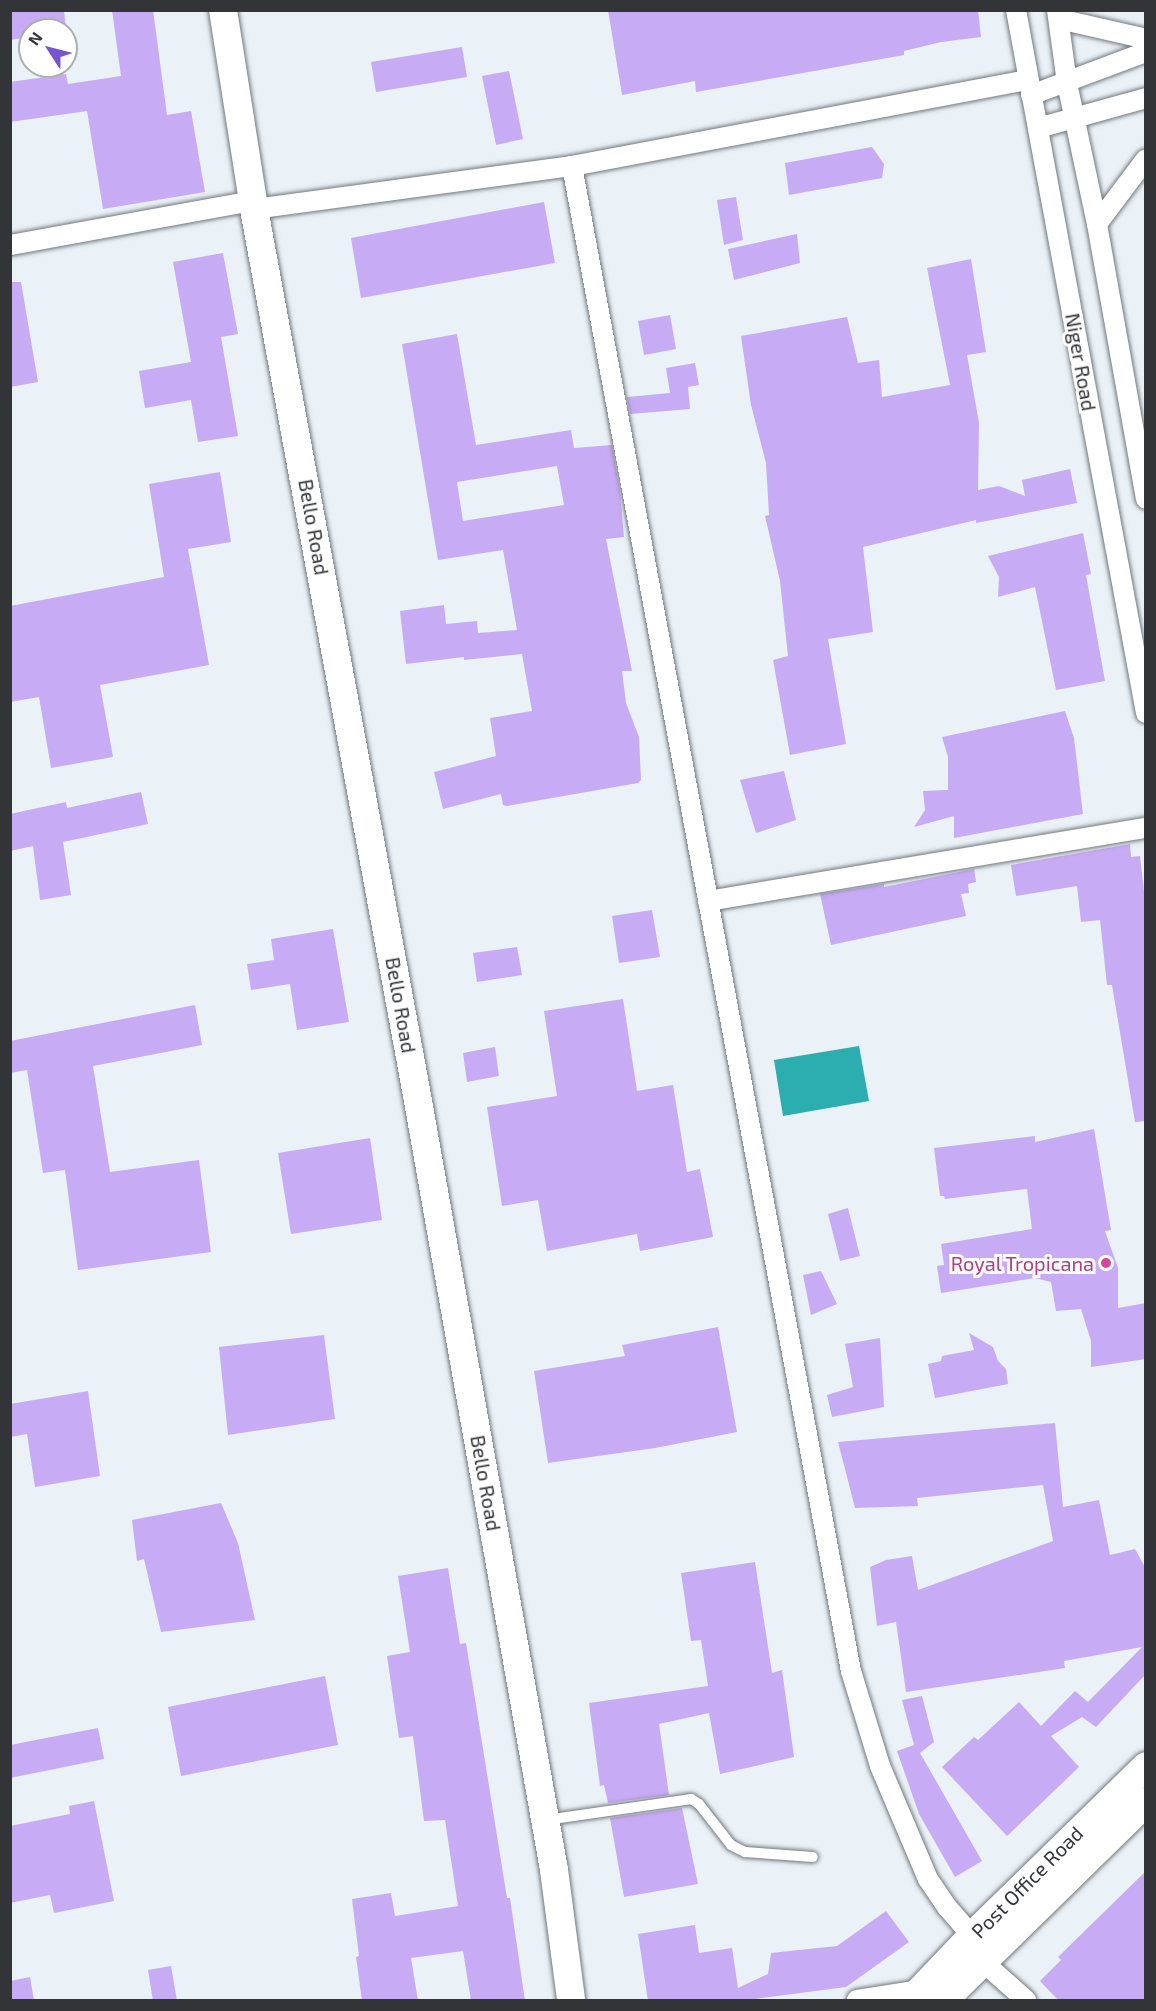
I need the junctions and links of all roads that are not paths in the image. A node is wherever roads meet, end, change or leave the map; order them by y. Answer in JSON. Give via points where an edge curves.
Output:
{"nodes":[{"id":1,"x":223,"y":10,"type":"edge"},
{"id":2,"x":1016,"y":10,"type":"edge"},
{"id":3,"x":1058,"y":15,"type":"edge"},
{"id":4,"x":1146,"y":39,"type":"edge"},
{"id":5,"x":1146,"y":52,"type":"edge"},
{"id":6,"x":1067,"y":83,"type":"junction"},
{"id":7,"x":1030,"y":88,"type":"junction"},
{"id":8,"x":1146,"y":98,"type":"edge"},
{"id":9,"x":1074,"y":119,"type":"junction"},
{"id":10,"x":1038,"y":128,"type":"junction"},
{"id":11,"x":1146,"y":159,"type":"edge"},
{"id":12,"x":572,"y":166,"type":"junction"},
{"id":13,"x":253,"y":205,"type":"junction"},
{"id":14,"x":1097,"y":224,"type":"junction"},
{"id":15,"x":10,"y":245,"type":"edge"},
{"id":16,"x":1146,"y":499,"type":"edge"},
{"id":17,"x":1146,"y":713,"type":"edge"},
{"id":18,"x":1146,"y":828,"type":"edge"},
{"id":19,"x":708,"y":901,"type":"junction"},
{"id":20,"x":1146,"y":1766,"type":"edge"},
{"id":21,"x":1146,"y":1802,"type":"edge"},
{"id":22,"x":545,"y":1820,"type":"junction"},
{"id":23,"x":813,"y":1857,"type":"dead end"},
{"id":24,"x":977,"y":1949,"type":"junction"},
{"id":25,"x":925,"y":1997,"type":"edge"},
{"id":26,"x":572,"y":2001,"type":"edge"},
{"id":27,"x":857,"y":2001,"type":"edge"},
{"id":28,"x":1026,"y":2001,"type":"edge"}],
"edges":[{"from":1,"to":13,"type":"street","name":"Bello Road"},
{"from":2,"to":7,"type":"street","name":"Niger Road"},
{"from":3,"to":4,"type":"street"},
{"from":3,"to":6,"type":"street","name":"Niger Road"},
{"from":5,"to":6,"type":"street"},
{"from":6,"to":7,"type":"street"},
{"from":6,"to":9,"type":"street","name":"Niger Road"},
{"from":7,"to":10,"type":"street","name":"Niger Road"},
{"from":7,"to":12,"type":"street"},
{"from":8,"to":9,"type":"street"},
{"from":9,"to":10,"type":"street"},
{"from":9,"to":14,"type":"street","name":"Niger Road"},
{"from":10,"to":17,"type":"street","name":"Niger Road"},
{"from":11,"to":14,"type":"street"},
{"from":12,"to":13,"type":"street"},
{"from":12,"to":19,"type":"street"},
{"from":13,"to":15,"type":"street"},
{"from":13,"to":22,"type":"street","name":"Bello Road","via":[[416,1089]]},
{"from":14,"to":16,"type":"street","name":"Niger Road"},
{"from":18,"to":19,"type":"street"},
{"from":19,"to":24,"type":"street","via":[[851,1671],[880,1766],[928,1879]]},
{"from":20,"to":24,"type":"street","name":"Post Office Road"},
{"from":21,"to":24,"type":"street","name":"Post Office Road"},
{"from":22,"to":23,"type":"lane","via":[[691,1799],[731,1845],[745,1852]]},
{"from":22,"to":26,"type":"street","name":"Bello Road"},
{"from":24,"to":25,"type":"street","name":"Post Office Road"},
{"from":24,"to":28,"type":"street"},
{"from":25,"to":27,"type":"street"}]}
